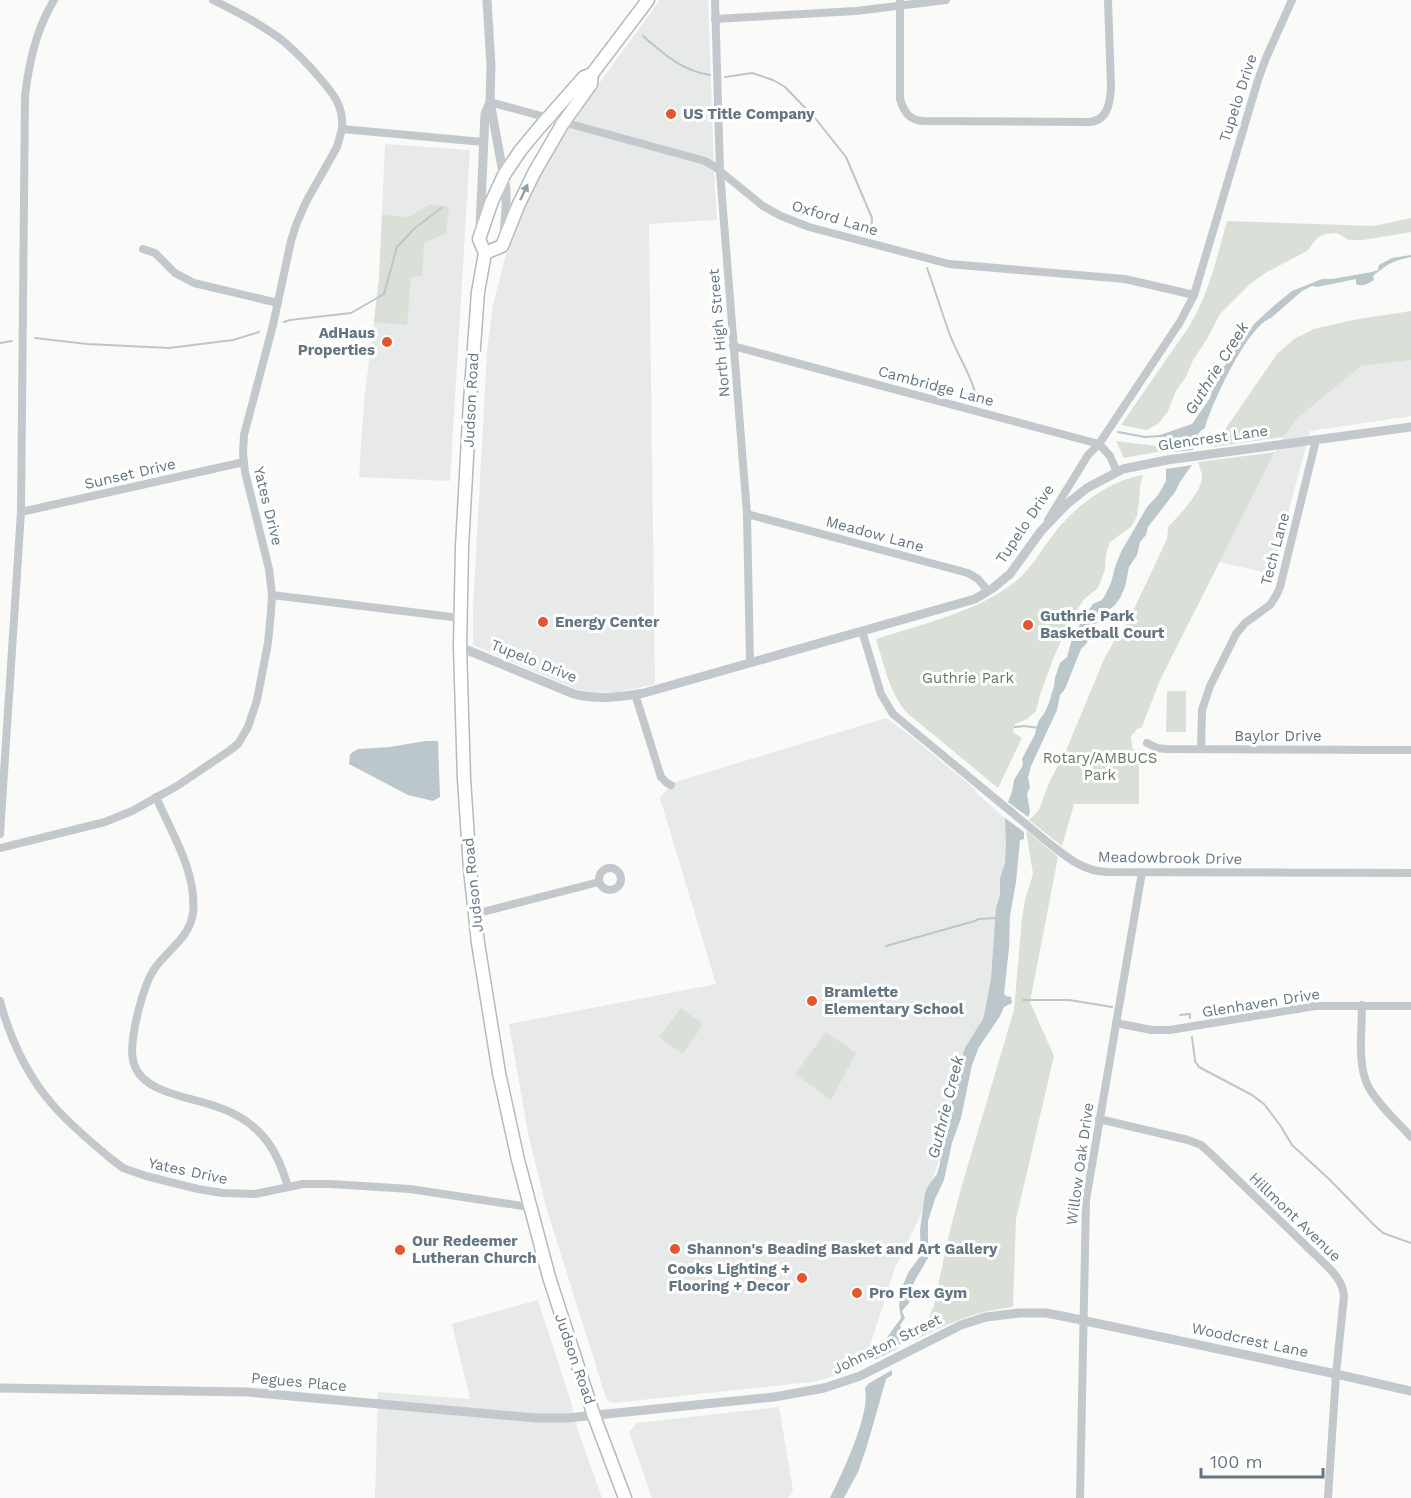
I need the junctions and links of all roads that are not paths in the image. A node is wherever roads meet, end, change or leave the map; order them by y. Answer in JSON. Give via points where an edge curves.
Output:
{"nodes":[{"id":1,"x":54,"y":0,"type":"edge"},
{"id":2,"x":213,"y":0,"type":"edge"},
{"id":3,"x":487,"y":0,"type":"edge"},
{"id":4,"x":648,"y":0,"type":"edge"},
{"id":5,"x":715,"y":0,"type":"edge"},
{"id":6,"x":946,"y":0,"type":"edge"},
{"id":7,"x":1108,"y":0,"type":"edge"},
{"id":8,"x":1292,"y":0,"type":"edge"},
{"id":9,"x":900,"y":2,"type":"edge"},
{"id":10,"x":715,"y":19,"type":"junction"},
{"id":11,"x":592,"y":74,"type":"junction"},
{"id":12,"x":490,"y":102,"type":"junction"},
{"id":13,"x":548,"y":117,"type":"junction"},
{"id":14,"x":563,"y":123,"type":"junction"},
{"id":15,"x":342,"y":129,"type":"junction"},
{"id":16,"x":483,"y":142,"type":"junction"},
{"id":17,"x":720,"y":172,"type":"junction"},
{"id":18,"x":504,"y":175,"type":"junction"},
{"id":19,"x":479,"y":239,"type":"junction"},
{"id":20,"x":502,"y":246,"type":"junction"},
{"id":21,"x":143,"y":249,"type":"dead end"},
{"id":22,"x":485,"y":253,"type":"junction"},
{"id":23,"x":1194,"y":295,"type":"junction"},
{"id":24,"x":278,"y":303,"type":"junction"},
{"id":25,"x":733,"y":346,"type":"junction"},
{"id":26,"x":1411,"y":427,"type":"edge"},
{"id":27,"x":1316,"y":440,"type":"junction"},
{"id":28,"x":1099,"y":444,"type":"junction"},
{"id":29,"x":244,"y":462,"type":"junction"},
{"id":30,"x":1117,"y":472,"type":"junction"},
{"id":31,"x":21,"y":512,"type":"junction"},
{"id":32,"x":747,"y":514,"type":"junction"},
{"id":33,"x":1041,"y":531,"type":"junction"},
{"id":34,"x":988,"y":591,"type":"junction"},
{"id":35,"x":272,"y":595,"type":"junction"},
{"id":36,"x":460,"y":618,"type":"junction"},
{"id":37,"x":862,"y":631,"type":"junction"},
{"id":38,"x":460,"y":647,"type":"junction"},
{"id":39,"x":750,"y":663,"type":"junction"},
{"id":40,"x":634,"y":694,"type":"junction"},
{"id":41,"x":1147,"y":743,"type":"dead end"},
{"id":42,"x":1200,"y":750,"type":"junction"},
{"id":43,"x":1411,"y":750,"type":"edge"},
{"id":44,"x":671,"y":785,"type":"dead end"},
{"id":45,"x":156,"y":797,"type":"junction"},
{"id":46,"x":0,"y":834,"type":"edge"},
{"id":47,"x":0,"y":848,"type":"edge"},
{"id":48,"x":1142,"y":872,"type":"junction"},
{"id":49,"x":1411,"y":873,"type":"edge"},
{"id":50,"x":599,"y":882,"type":"dead end"},
{"id":51,"x":475,"y":914,"type":"junction"},
{"id":52,"x":0,"y":1001,"type":"edge"},
{"id":53,"x":1362,"y":1005,"type":"junction"},
{"id":54,"x":1411,"y":1006,"type":"edge"},
{"id":55,"x":1116,"y":1023,"type":"junction"},
{"id":56,"x":1099,"y":1119,"type":"junction"},
{"id":57,"x":1411,"y":1137,"type":"edge"},
{"id":58,"x":288,"y":1187,"type":"junction"},
{"id":59,"x":529,"y":1207,"type":"junction"},
{"id":60,"x":1083,"y":1320,"type":"junction"},
{"id":61,"x":1336,"y":1374,"type":"junction"},
{"id":62,"x":0,"y":1388,"type":"edge"},
{"id":63,"x":1411,"y":1392,"type":"edge"},
{"id":64,"x":594,"y":1416,"type":"junction"},
{"id":65,"x":625,"y":1498,"type":"edge"},
{"id":66,"x":1080,"y":1498,"type":"edge"},
{"id":67,"x":1328,"y":1498,"type":"edge"}],
"edges":[{"from":1,"to":31,"type":"street","via":[[35,40],[25,96]]},
{"from":2,"to":15,"type":"street","via":[[268,31],[305,62],[338,102]]},
{"from":3,"to":12,"type":"street"},
{"from":4,"to":11,"type":"main road"},
{"from":5,"to":10,"type":"street","name":"North High Street"},
{"from":6,"to":9,"type":"street"},
{"from":7,"to":9,"type":"street","via":[[1111,92],[1107,110],[1095,122],[913,119],[902,106],[900,96]]},
{"from":8,"to":23,"type":"street","name":"Tupelo Drive","via":[[1258,80]]},
{"from":9,"to":10,"type":"street","via":[[856,11]]},
{"from":10,"to":17,"type":"street","name":"North High Street"},
{"from":11,"to":13,"type":"main road","via":[[584,76]]},
{"from":11,"to":14,"type":"main road","via":[[591,84]]},
{"from":12,"to":13,"type":"street","name":"Oxford Lane"},
{"from":12,"to":16,"type":"street"},
{"from":12,"to":18,"type":"street"},
{"from":13,"to":14,"type":"street","name":"Oxford Lane"},
{"from":13,"to":18,"type":"main road"},
{"from":14,"to":17,"type":"street","name":"Oxford Lane","via":[[698,159]]},
{"from":20,"to":14,"type":"main road","one_way":true,"via":[[524,193]]},
{"from":15,"to":16,"type":"street"},
{"from":15,"to":24,"type":"street","name":"Yates Drive","via":[[331,159],[296,225]]},
{"from":16,"to":19,"type":"street"},
{"from":17,"to":23,"type":"street","name":"Oxford Lane","via":[[763,206],[791,220],[942,262],[1125,279]]},
{"from":17,"to":25,"type":"street","name":"North High Street"},
{"from":18,"to":19,"type":"main road"},
{"from":18,"to":20,"type":"street"},
{"from":19,"to":22,"type":"main road"},
{"from":20,"to":22,"type":"main road"},
{"from":21,"to":24,"type":"street","via":[[155,253],[175,273],[194,283]]},
{"from":22,"to":36,"type":"main road","name":"Judson Road","via":[[473,356]]},
{"from":23,"to":28,"type":"street","name":"Tupelo Drive"},
{"from":24,"to":29,"type":"street","name":"Yates Drive","via":[[246,424]]},
{"from":25,"to":28,"type":"street","name":"Cambridge Lane"},
{"from":25,"to":32,"type":"street","name":"North High Street"},
{"from":26,"to":27,"type":"street","name":"Glencrest Lane"},
{"from":27,"to":30,"type":"street","name":"Glencrest Lane","via":[[1154,462]]},
{"from":27,"to":42,"type":"street","name":"Tech Lane","via":[[1277,594],[1266,609],[1239,630],[1210,686],[1202,710]]},
{"from":28,"to":30,"type":"street"},
{"from":28,"to":33,"type":"street","name":"Tupelo Drive","via":[[1088,455]]},
{"from":29,"to":31,"type":"street","name":"Sunset Drive"},
{"from":29,"to":35,"type":"street","name":"Yates Drive"},
{"from":30,"to":33,"type":"street","name":"Glencrest Lane","via":[[1077,495]]},
{"from":31,"to":46,"type":"street"},
{"from":32,"to":34,"type":"street","name":"Meadow Lane","via":[[968,573]]},
{"from":32,"to":39,"type":"street","name":"North High Street"},
{"from":33,"to":34,"type":"street","name":"Tupelo Drive","via":[[1010,574]]},
{"from":34,"to":37,"type":"street","name":"Tupelo Drive","via":[[975,599]]},
{"from":35,"to":36,"type":"street"},
{"from":35,"to":45,"type":"street","name":"Yates Drive","via":[[257,700],[238,744]]},
{"from":36,"to":38,"type":"main road","name":"Judson Road"},
{"from":37,"to":39,"type":"street","name":"Tupelo Drive"},
{"from":37,"to":48,"type":"street","name":"Meadowbrook Drive","via":[[880,694],[900,720],[1073,862],[1096,871]]},
{"from":38,"to":40,"type":"street","name":"Tupelo Drive","via":[[574,694],[604,698]]},
{"from":38,"to":51,"type":"main road","name":"Judson Road"},
{"from":39,"to":40,"type":"street","name":"Tupelo Drive"},
{"from":40,"to":44,"type":"street","via":[[661,777]]},
{"from":41,"to":42,"type":"street","name":"Baylor Drive","via":[[1161,749]]},
{"from":42,"to":43,"type":"street","name":"Baylor Drive"},
{"from":45,"to":47,"type":"street","name":"Yates Drive","via":[[105,822]]},
{"from":45,"to":58,"type":"street","via":[[190,875],[193,916],[186,933],[148,979],[132,1041],[134,1067],[151,1085],[216,1106],[253,1127],[274,1151]]},
{"from":48,"to":49,"type":"street","name":"Meadowbrook Drive"},
{"from":48,"to":55,"type":"street","name":"Willow Oak Drive"},
{"from":50,"to":51,"type":"street"},
{"from":51,"to":59,"type":"main road","name":"Judson Road","via":[[499,1072]]},
{"from":52,"to":58,"type":"street","name":"Yates Drive","via":[[14,1041],[40,1089],[66,1119],[117,1164],[146,1176],[211,1192],[255,1194]]},
{"from":53,"to":54,"type":"street","name":"Glenhaven Drive"},
{"from":53,"to":55,"type":"street","name":"Glenhaven Drive","via":[[1298,1008],[1170,1030]]},
{"from":53,"to":57,"type":"street","via":[[1365,1078],[1376,1097]]},
{"from":55,"to":56,"type":"street","name":"Willow Oak Drive"},
{"from":56,"to":60,"type":"street","name":"Willow Oak Drive","via":[[1085,1209]]},
{"from":56,"to":61,"type":"street","name":"Hillmont Avenue","via":[[1200,1145],[1335,1275],[1344,1296]]},
{"from":58,"to":59,"type":"street","name":"Yates Drive","via":[[322,1184],[410,1190]]},
{"from":59,"to":64,"type":"main road","name":"Judson Road"},
{"from":60,"to":61,"type":"street","name":"Woodcrest Lane"},
{"from":60,"to":64,"type":"street","name":"Johnston Street","via":[[1038,1312],[986,1317],[953,1328],[854,1379],[824,1388]]},
{"from":60,"to":66,"type":"street","name":"Willow Oak Drive"},
{"from":61,"to":63,"type":"street","name":"Woodcrest Lane"},
{"from":61,"to":67,"type":"street","name":"Hillmont Avenue"},
{"from":62,"to":64,"type":"street","name":"Pegues Place","via":[[228,1391],[542,1418]]},
{"from":64,"to":65,"type":"main road","name":"Judson Road"}]}
